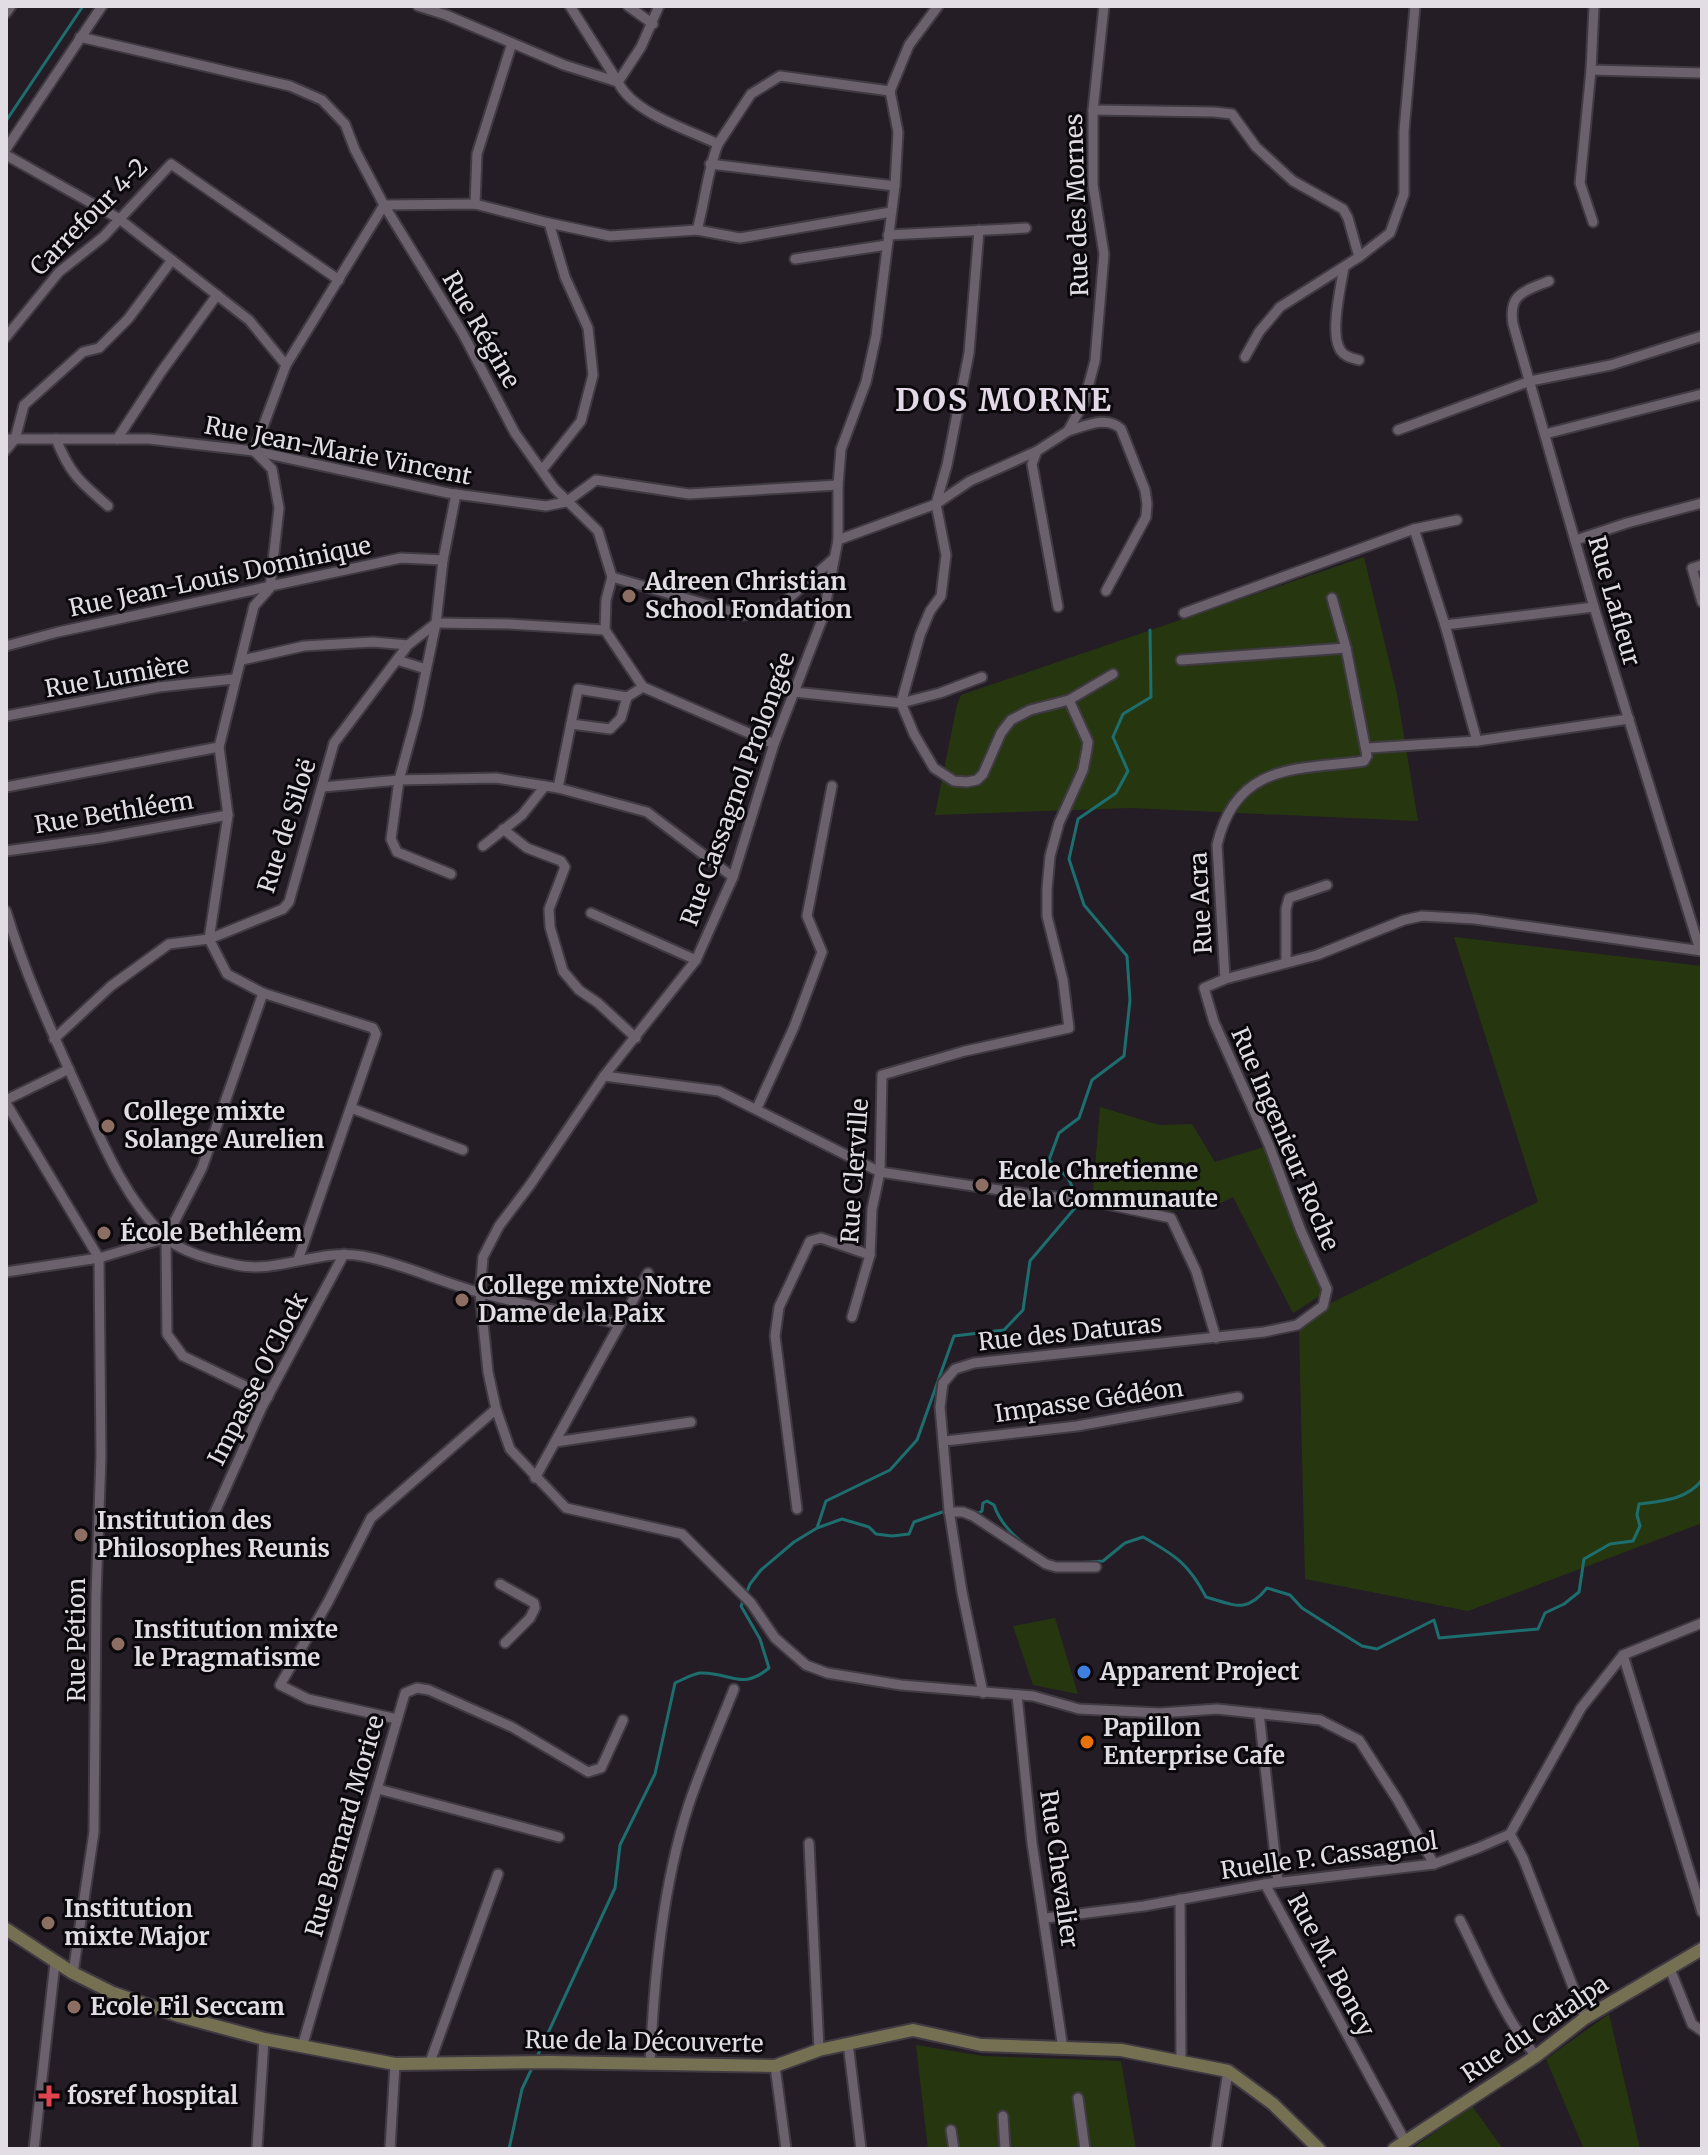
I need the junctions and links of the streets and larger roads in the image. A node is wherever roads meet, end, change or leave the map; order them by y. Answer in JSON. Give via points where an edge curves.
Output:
{"nodes":[{"id":1,"x":11,"y":6,"type":"edge"},
{"id":2,"x":102,"y":6,"type":"edge"},
{"id":3,"x":418,"y":6,"type":"edge"},
{"id":4,"x":570,"y":6,"type":"edge"},
{"id":5,"x":628,"y":6,"type":"edge"},
{"id":6,"x":659,"y":6,"type":"edge"},
{"id":7,"x":938,"y":6,"type":"edge"},
{"id":8,"x":1104,"y":6,"type":"edge"},
{"id":9,"x":1415,"y":6,"type":"edge"},
{"id":10,"x":1594,"y":6,"type":"edge"},
{"id":11,"x":6,"y":13,"type":"edge"},
{"id":12,"x":653,"y":24,"type":"junction"},
{"id":13,"x":80,"y":37,"type":"junction"},
{"id":14,"x":512,"y":43,"type":"junction"},
{"id":15,"x":1591,"y":70,"type":"junction"},
{"id":16,"x":1702,"y":73,"type":"edge"},
{"id":17,"x":618,"y":82,"type":"junction"},
{"id":18,"x":890,"y":91,"type":"junction"},
{"id":19,"x":1093,"y":110,"type":"junction"},
{"id":20,"x":10,"y":135,"type":"edge"},
{"id":21,"x":718,"y":144,"type":"junction"},
{"id":22,"x":6,"y":152,"type":"edge"},
{"id":23,"x":710,"y":164,"type":"junction"},
{"id":24,"x":895,"y":186,"type":"junction"},
{"id":25,"x":475,"y":204,"type":"junction"},
{"id":26,"x":384,"y":205,"type":"junction"},
{"id":27,"x":891,"y":212,"type":"junction"},
{"id":28,"x":118,"y":218,"type":"junction"},
{"id":29,"x":1593,"y":222,"type":"dead end"},
{"id":30,"x":549,"y":223,"type":"junction"},
{"id":31,"x":1026,"y":228,"type":"dead end"},
{"id":32,"x":697,"y":230,"type":"junction"},
{"id":33,"x":979,"y":230,"type":"junction"},
{"id":34,"x":887,"y":240,"type":"junction"},
{"id":35,"x":1359,"y":257,"type":"junction"},
{"id":36,"x":795,"y":259,"type":"dead end"},
{"id":37,"x":172,"y":260,"type":"junction"},
{"id":38,"x":1344,"y":267,"type":"junction"},
{"id":39,"x":339,"y":280,"type":"junction"},
{"id":40,"x":1549,"y":281,"type":"dead end"},
{"id":41,"x":217,"y":295,"type":"junction"},
{"id":42,"x":1702,"y":336,"type":"edge"},
{"id":43,"x":6,"y":337,"type":"edge"},
{"id":44,"x":1245,"y":357,"type":"dead end"},
{"id":45,"x":1359,"y":360,"type":"dead end"},
{"id":46,"x":286,"y":365,"type":"junction"},
{"id":47,"x":1530,"y":381,"type":"junction"},
{"id":48,"x":1702,"y":394,"type":"edge"},
{"id":49,"x":1398,"y":430,"type":"dead end"},
{"id":50,"x":1068,"y":431,"type":"junction"},
{"id":51,"x":1545,"y":434,"type":"junction"},
{"id":52,"x":10,"y":439,"type":"edge"},
{"id":53,"x":56,"y":439,"type":"junction"},
{"id":54,"x":117,"y":439,"type":"junction"},
{"id":55,"x":6,"y":450,"type":"edge"},
{"id":56,"x":254,"y":451,"type":"junction"},
{"id":57,"x":1037,"y":451,"type":"junction"},
{"id":58,"x":542,"y":470,"type":"junction"},
{"id":59,"x":838,"y":485,"type":"junction"},
{"id":60,"x":456,"y":494,"type":"junction"},
{"id":61,"x":566,"y":502,"type":"junction"},
{"id":62,"x":1702,"y":503,"type":"edge"},
{"id":63,"x":936,"y":504,"type":"junction"},
{"id":64,"x":108,"y":506,"type":"dead end"},
{"id":65,"x":1457,"y":520,"type":"dead end"},
{"id":66,"x":1414,"y":529,"type":"junction"},
{"id":67,"x":838,"y":540,"type":"junction"},
{"id":68,"x":1576,"y":540,"type":"junction"},
{"id":69,"x":834,"y":558,"type":"junction"},
{"id":70,"x":443,"y":560,"type":"junction"},
{"id":71,"x":1702,"y":565,"type":"edge"},
{"id":72,"x":612,"y":577,"type":"junction"},
{"id":73,"x":270,"y":588,"type":"junction"},
{"id":74,"x":1106,"y":591,"type":"dead end"},
{"id":75,"x":1332,"y":598,"type":"dead end"},
{"id":76,"x":1702,"y":602,"type":"edge"},
{"id":77,"x":1058,"y":607,"type":"dead end"},
{"id":78,"x":1594,"y":607,"type":"junction"},
{"id":79,"x":1184,"y":613,"type":"dead end"},
{"id":80,"x":436,"y":623,"type":"junction"},
{"id":81,"x":1445,"y":625,"type":"junction"},
{"id":82,"x":605,"y":630,"type":"junction"},
{"id":83,"x":408,"y":645,"type":"junction"},
{"id":84,"x":6,"y":646,"type":"edge"},
{"id":85,"x":1346,"y":648,"type":"junction"},
{"id":86,"x":242,"y":660,"type":"junction"},
{"id":87,"x":397,"y":660,"type":"junction"},
{"id":88,"x":1181,"y":660,"type":"dead end"},
{"id":89,"x":426,"y":669,"type":"junction"},
{"id":90,"x":1113,"y":674,"type":"dead end"},
{"id":91,"x":982,"y":677,"type":"dead end"},
{"id":92,"x":234,"y":679,"type":"junction"},
{"id":93,"x":643,"y":687,"type":"junction"},
{"id":94,"x":794,"y":692,"type":"junction"},
{"id":95,"x":627,"y":697,"type":"junction"},
{"id":96,"x":1069,"y":700,"type":"junction"},
{"id":97,"x":901,"y":703,"type":"junction"},
{"id":98,"x":6,"y":716,"type":"edge"},
{"id":99,"x":1629,"y":719,"type":"junction"},
{"id":100,"x":571,"y":724,"type":"junction"},
{"id":101,"x":1477,"y":741,"type":"junction"},
{"id":102,"x":774,"y":744,"type":"junction"},
{"id":103,"x":219,"y":747,"type":"junction"},
{"id":104,"x":1368,"y":748,"type":"junction"},
{"id":105,"x":399,"y":780,"type":"junction"},
{"id":106,"x":545,"y":786,"type":"junction"},
{"id":107,"x":832,"y":786,"type":"dead end"},
{"id":108,"x":6,"y":787,"type":"edge"},
{"id":109,"x":323,"y":787,"type":"junction"},
{"id":110,"x":558,"y":788,"type":"junction"},
{"id":111,"x":228,"y":815,"type":"junction"},
{"id":112,"x":503,"y":829,"type":"junction"},
{"id":113,"x":483,"y":846,"type":"dead end"},
{"id":114,"x":6,"y":851,"type":"edge"},
{"id":115,"x":451,"y":874,"type":"dead end"},
{"id":116,"x":733,"y":877,"type":"junction"},
{"id":117,"x":1327,"y":885,"type":"dead end"},
{"id":118,"x":6,"y":911,"type":"edge"},
{"id":119,"x":591,"y":913,"type":"dead end"},
{"id":120,"x":209,"y":939,"type":"junction"},
{"id":121,"x":1701,"y":950,"type":"edge"},
{"id":122,"x":696,"y":960,"type":"junction"},
{"id":123,"x":1286,"y":962,"type":"junction"},
{"id":124,"x":1225,"y":979,"type":"junction"},
{"id":125,"x":263,"y":993,"type":"junction"},
{"id":126,"x":636,"y":1038,"type":"junction"},
{"id":127,"x":54,"y":1039,"type":"junction"},
{"id":128,"x":69,"y":1069,"type":"junction"},
{"id":129,"x":604,"y":1076,"type":"junction"},
{"id":130,"x":6,"y":1101,"type":"edge"},
{"id":131,"x":351,"y":1108,"type":"junction"},
{"id":132,"x":757,"y":1108,"type":"junction"},
{"id":133,"x":463,"y":1150,"type":"dead end"},
{"id":134,"x":880,"y":1172,"type":"junction"},
{"id":135,"x":166,"y":1238,"type":"junction"},
{"id":136,"x":344,"y":1254,"type":"junction"},
{"id":137,"x":870,"y":1255,"type":"junction"},
{"id":138,"x":99,"y":1258,"type":"junction"},
{"id":139,"x":298,"y":1260,"type":"junction"},
{"id":140,"x":6,"y":1272,"type":"edge"},
{"id":141,"x":648,"y":1273,"type":"dead end"},
{"id":142,"x":480,"y":1293,"type":"junction"},
{"id":143,"x":1323,"y":1306,"type":"joint"},
{"id":144,"x":852,"y":1317,"type":"dead end"},
{"id":145,"x":620,"y":1324,"type":"junction"},
{"id":146,"x":1216,"y":1338,"type":"junction"},
{"id":147,"x":268,"y":1397,"type":"junction"},
{"id":148,"x":1238,"y":1397,"type":"dead end"},
{"id":149,"x":496,"y":1409,"type":"junction"},
{"id":150,"x":691,"y":1422,"type":"dead end"},
{"id":151,"x":945,"y":1441,"type":"junction"},
{"id":152,"x":555,"y":1442,"type":"junction"},
{"id":153,"x":535,"y":1478,"type":"junction"},
{"id":154,"x":797,"y":1509,"type":"dead end"},
{"id":155,"x":949,"y":1512,"type":"junction"},
{"id":156,"x":210,"y":1523,"type":"dead end"},
{"id":157,"x":1096,"y":1567,"type":"dead end"},
{"id":158,"x":500,"y":1584,"type":"dead end"},
{"id":159,"x":1702,"y":1623,"type":"edge"},
{"id":160,"x":505,"y":1643,"type":"dead end"},
{"id":161,"x":1623,"y":1655,"type":"junction"},
{"id":162,"x":734,"y":1689,"type":"dead end"},
{"id":163,"x":983,"y":1693,"type":"junction"},
{"id":164,"x":1017,"y":1695,"type":"junction"},
{"id":165,"x":1259,"y":1713,"type":"junction"},
{"id":166,"x":397,"y":1719,"type":"junction"},
{"id":167,"x":623,"y":1720,"type":"dead end"},
{"id":168,"x":378,"y":1789,"type":"junction"},
{"id":169,"x":1510,"y":1834,"type":"junction"},
{"id":170,"x":559,"y":1837,"type":"dead end"},
{"id":171,"x":809,"y":1843,"type":"dead end"},
{"id":172,"x":1434,"y":1864,"type":"junction"},
{"id":173,"x":498,"y":1874,"type":"dead end"},
{"id":174,"x":1278,"y":1882,"type":"junction"},
{"id":175,"x":1265,"y":1884,"type":"junction"},
{"id":176,"x":1180,"y":1899,"type":"junction"},
{"id":177,"x":1702,"y":1912,"type":"edge"},
{"id":178,"x":1046,"y":1918,"type":"junction"},
{"id":179,"x":1460,"y":1920,"type":"dead end"},
{"id":180,"x":6,"y":1929,"type":"edge"},
{"id":181,"x":1702,"y":1949,"type":"edge"},
{"id":182,"x":55,"y":1963,"type":"junction"},
{"id":183,"x":1670,"y":1969,"type":"junction"},
{"id":184,"x":73,"y":1973,"type":"junction"},
{"id":185,"x":1585,"y":2018,"type":"junction"},
{"id":186,"x":1702,"y":2031,"type":"edge"},
{"id":187,"x":264,"y":2039,"type":"junction"},
{"id":188,"x":848,"y":2043,"type":"junction"},
{"id":189,"x":302,"y":2047,"type":"junction"},
{"id":190,"x":1063,"y":2049,"type":"junction"},
{"id":191,"x":819,"y":2050,"type":"junction"},
{"id":192,"x":1536,"y":2056,"type":"junction"},
{"id":193,"x":1181,"y":2060,"type":"junction"},
{"id":194,"x":430,"y":2062,"type":"junction"},
{"id":195,"x":395,"y":2064,"type":"junction"},
{"id":196,"x":650,"y":2065,"type":"junction"},
{"id":197,"x":775,"y":2066,"type":"junction"},
{"id":198,"x":1228,"y":2071,"type":"junction"},
{"id":199,"x":1078,"y":2098,"type":"dead end"},
{"id":200,"x":1003,"y":2116,"type":"dead end"},
{"id":201,"x":951,"y":2130,"type":"dead end"},
{"id":202,"x":1399,"y":2145,"type":"edge"},
{"id":203,"x":34,"y":2149,"type":"edge"},
{"id":204,"x":257,"y":2149,"type":"edge"},
{"id":205,"x":390,"y":2149,"type":"edge"},
{"id":206,"x":786,"y":2149,"type":"edge"},
{"id":207,"x":861,"y":2149,"type":"edge"},
{"id":208,"x":954,"y":2149,"type":"edge"},
{"id":209,"x":1005,"y":2149,"type":"edge"},
{"id":210,"x":1085,"y":2149,"type":"edge"},
{"id":211,"x":1216,"y":2149,"type":"edge"},
{"id":212,"x":1319,"y":2149,"type":"edge"}],
"edges":[{"from":1,"to":11,"type":"street"},
{"from":2,"to":13,"type":"street"},
{"from":3,"to":14,"type":"street"},
{"from":4,"to":17,"type":"street"},
{"from":5,"to":12,"type":"street"},
{"from":6,"to":12,"type":"street"},
{"from":7,"to":18,"type":"street","via":[[909,45]]},
{"from":8,"to":19,"type":"street","name":"Rue des Mornes"},
{"from":9,"to":35,"type":"street","via":[[1404,194],[1390,233]]},
{"from":10,"to":15,"type":"street"},
{"from":12,"to":17,"type":"street"},
{"from":13,"to":20,"type":"street"},
{"from":13,"to":26,"type":"street","name":"Rue Régine","via":[[290,86],[322,100],[345,124]]},
{"from":14,"to":17,"type":"street"},
{"from":14,"to":25,"type":"street","via":[[477,154]]},
{"from":15,"to":16,"type":"street"},
{"from":15,"to":29,"type":"street","via":[[1580,183]]},
{"from":17,"to":21,"type":"street","via":[[625,96],[644,109]]},
{"from":18,"to":21,"type":"street","via":[[780,76],[751,94]]},
{"from":18,"to":24,"type":"street","name":"Rue Cassagnol Prolongée","via":[[898,132]]},
{"from":19,"to":35,"type":"street","via":[[1232,114],[1256,147],[1293,181],[1343,209]]},
{"from":19,"to":50,"type":"street","name":"Rue des Mornes","via":[[1093,185],[1104,254],[1095,361],[1084,402]]},
{"from":20,"to":22,"type":"street"},
{"from":21,"to":23,"type":"street"},
{"from":22,"to":28,"type":"street"},
{"from":23,"to":24,"type":"street"},
{"from":23,"to":32,"type":"street"},
{"from":24,"to":27,"type":"street","name":"Rue Cassagnol Prolongée"},
{"from":25,"to":26,"type":"street"},
{"from":25,"to":30,"type":"street"},
{"from":26,"to":39,"type":"street"},
{"from":26,"to":58,"type":"street","name":"Rue Régine","via":[[463,334],[515,433]]},
{"from":27,"to":32,"type":"street","via":[[740,238]]},
{"from":27,"to":34,"type":"street","name":"Rue Cassagnol Prolongée"},
{"from":28,"to":37,"type":"street"},
{"from":28,"to":39,"type":"street","name":"Carrefour 4-2","via":[[171,164]]},
{"from":28,"to":43,"type":"street","name":"Carrefour 4-2","via":[[59,272]]},
{"from":30,"to":32,"type":"street","via":[[610,236]]},
{"from":30,"to":58,"type":"street","via":[[588,328],[593,375],[581,421]]},
{"from":31,"to":33,"type":"street"},
{"from":33,"to":34,"type":"street"},
{"from":33,"to":63,"type":"street","via":[[969,353]]},
{"from":34,"to":36,"type":"street"},
{"from":34,"to":59,"type":"street","name":"Rue Cassagnol Prolongée","via":[[874,349],[841,449]]},
{"from":35,"to":38,"type":"street"},
{"from":37,"to":41,"type":"street"},
{"from":37,"to":52,"type":"street","via":[[99,348],[83,352],[24,405]]},
{"from":38,"to":44,"type":"street","via":[[1280,307]]},
{"from":38,"to":45,"type":"street","via":[[1337,340],[1340,351]]},
{"from":39,"to":46,"type":"street"},
{"from":40,"to":47,"type":"street","name":"Rue Lafleur","via":[[1522,292],[1511,311]]},
{"from":41,"to":46,"type":"street","via":[[249,320]]},
{"from":41,"to":54,"type":"street"},
{"from":42,"to":47,"type":"street","via":[[1611,365]]},
{"from":46,"to":56,"type":"street"},
{"from":47,"to":49,"type":"street"},
{"from":47,"to":51,"type":"street","name":"Rue Lafleur"},
{"from":48,"to":51,"type":"street"},
{"from":50,"to":57,"type":"street"},
{"from":50,"to":74,"type":"street","via":[[1114,422],[1145,490],[1146,517]]},
{"from":51,"to":68,"type":"street","name":"Rue Lafleur"},
{"from":52,"to":53,"type":"street","name":"Rue Jean-Marie Vincent"},
{"from":52,"to":55,"type":"street"},
{"from":53,"to":54,"type":"street","name":"Rue Jean-Marie Vincent"},
{"from":53,"to":64,"type":"street","via":[[67,467]]},
{"from":54,"to":56,"type":"street","name":"Rue Jean-Marie Vincent"},
{"from":56,"to":60,"type":"street","name":"Rue Jean-Marie Vincent"},
{"from":56,"to":73,"type":"street","via":[[272,469],[279,508]]},
{"from":57,"to":63,"type":"street","via":[[970,481]]},
{"from":57,"to":77,"type":"street","via":[[1032,464]]},
{"from":58,"to":61,"type":"street","name":"Rue Régine"},
{"from":59,"to":61,"type":"street","via":[[689,494],[596,480]]},
{"from":59,"to":67,"type":"street","name":"Rue Cassagnol Prolongée"},
{"from":60,"to":61,"type":"street","name":"Rue Jean-Marie Vincent","via":[[546,506]]},
{"from":60,"to":70,"type":"street"},
{"from":61,"to":72,"type":"street","name":"Rue Régine","via":[[598,531]]},
{"from":62,"to":68,"type":"street"},
{"from":63,"to":67,"type":"street"},
{"from":63,"to":97,"type":"street","via":[[946,555],[941,596],[920,635]]},
{"from":65,"to":66,"type":"street"},
{"from":66,"to":79,"type":"street"},
{"from":66,"to":81,"type":"street"},
{"from":67,"to":69,"type":"street","name":"Rue Cassagnol Prolongée"},
{"from":68,"to":78,"type":"street","name":"Rue Lafleur"},
{"from":69,"to":72,"type":"street","via":[[777,609],[743,615]]},
{"from":69,"to":94,"type":"street","name":"Rue Cassagnol Prolongée","via":[[823,617]]},
{"from":70,"to":73,"type":"street","name":"Rue Jean-Louis Dominique","via":[[401,558]]},
{"from":70,"to":80,"type":"street"},
{"from":71,"to":76,"type":"street","via":[[1692,568]]},
{"from":72,"to":82,"type":"street"},
{"from":73,"to":84,"type":"street","name":"Rue Jean-Louis Dominique"},
{"from":73,"to":86,"type":"street","via":[[254,606]]},
{"from":75,"to":85,"type":"street"},
{"from":78,"to":81,"type":"street"},
{"from":78,"to":99,"type":"street","name":"Rue Lafleur"},
{"from":80,"to":82,"type":"street"},
{"from":80,"to":83,"type":"street","name":"Rue de Siloë"},
{"from":80,"to":89,"type":"street"},
{"from":81,"to":101,"type":"street"},
{"from":82,"to":93,"type":"street"},
{"from":83,"to":86,"type":"street","via":[[304,646]]},
{"from":83,"to":87,"type":"street","name":"Rue de Siloë"},
{"from":85,"to":88,"type":"street"},
{"from":85,"to":104,"type":"street"},
{"from":86,"to":92,"type":"street"},
{"from":87,"to":89,"type":"street"},
{"from":87,"to":109,"type":"street","name":"Rue de Siloë","via":[[334,743]]},
{"from":89,"to":105,"type":"street"},
{"from":90,"to":96,"type":"street"},
{"from":91,"to":97,"type":"street"},
{"from":92,"to":98,"type":"street","name":"Rue Lumière","via":[[159,687]]},
{"from":92,"to":103,"type":"street"},
{"from":93,"to":95,"type":"street"},
{"from":93,"to":102,"type":"street"},
{"from":94,"to":97,"type":"street"},
{"from":94,"to":102,"type":"street","name":"Rue Cassagnol Prolongée"},
{"from":95,"to":100,"type":"street","via":[[621,718],[610,729]]},
{"from":95,"to":100,"type":"street","via":[[578,689]]},
{"from":96,"to":97,"type":"street","via":[[1011,720],[983,774],[967,782],[954,781],[934,768]]},
{"from":96,"to":134,"type":"street","name":"Rue Clerville","via":[[1088,742],[1083,770],[1059,823],[1047,889],[1047,916],[1069,1028],[882,1075]]},
{"from":99,"to":101,"type":"street"},
{"from":99,"to":121,"type":"street","name":"Rue Lafleur"},
{"from":100,"to":110,"type":"street"},
{"from":101,"to":104,"type":"street"},
{"from":102,"to":116,"type":"street","name":"Rue Cassagnol Prolongée"},
{"from":103,"to":108,"type":"street"},
{"from":103,"to":111,"type":"street"},
{"from":104,"to":124,"type":"street","name":"Rue Acra","via":[[1364,761],[1291,769],[1263,778],[1233,802],[1217,845]]},
{"from":105,"to":106,"type":"street","via":[[496,778]]},
{"from":105,"to":109,"type":"street"},
{"from":105,"to":115,"type":"street","via":[[393,847]]},
{"from":106,"to":110,"type":"street"},
{"from":106,"to":112,"type":"street"},
{"from":107,"to":132,"type":"street","via":[[807,916],[822,952]]},
{"from":109,"to":120,"type":"street","name":"Rue de Siloë","via":[[289,902]]},
{"from":110,"to":116,"type":"street","via":[[647,812]]},
{"from":111,"to":114,"type":"street","name":"Rue Bethléem"},
{"from":111,"to":120,"type":"street"},
{"from":112,"to":113,"type":"street"},
{"from":112,"to":126,"type":"street","via":[[565,867],[549,909],[563,971]]},
{"from":116,"to":122,"type":"street","name":"Rue Cassagnol Prolongée"},
{"from":117,"to":123,"type":"street","via":[[1289,898]]},
{"from":118,"to":127,"type":"street"},
{"from":119,"to":122,"type":"street"},
{"from":120,"to":125,"type":"street","via":[[227,974]]},
{"from":120,"to":127,"type":"street","name":"Rue de Siloë","via":[[169,944],[111,986]]},
{"from":121,"to":123,"type":"street","via":[[1431,916],[1404,920]]},
{"from":122,"to":126,"type":"street","name":"Rue Cassagnol Prolongée"},
{"from":123,"to":124,"type":"street"},
{"from":124,"to":143,"type":"street","name":"Rue Ingenieur Roche","via":[[1204,988],[1214,1022],[1327,1289]]},
{"from":125,"to":131,"type":"street","via":[[373,1028],[376,1038]]},
{"from":125,"to":135,"type":"street","via":[[202,1168]]},
{"from":126,"to":129,"type":"street","name":"Rue Cassagnol Prolongée"},
{"from":127,"to":128,"type":"street"},
{"from":128,"to":130,"type":"street"},
{"from":128,"to":135,"type":"street","via":[[133,1200]]},
{"from":129,"to":132,"type":"street","via":[[719,1091]]},
{"from":129,"to":142,"type":"street","name":"Rue Cassagnol Prolongée","via":[[499,1226],[483,1257]]},
{"from":130,"to":138,"type":"street"},
{"from":131,"to":133,"type":"street"},
{"from":131,"to":139,"type":"street"},
{"from":132,"to":134,"type":"street"},
{"from":134,"to":137,"type":"street","name":"Rue Clerville"},
{"from":134,"to":146,"type":"street","via":[[1078,1198],[1171,1218],[1196,1271]]},
{"from":135,"to":138,"type":"street"},
{"from":135,"to":139,"type":"street","via":[[239,1266]]},
{"from":135,"to":147,"type":"street","via":[[167,1334],[183,1356]]},
{"from":136,"to":139,"type":"street"},
{"from":136,"to":142,"type":"street"},
{"from":136,"to":147,"type":"street","name":"Impasse O'Clock"},
{"from":137,"to":144,"type":"street","name":"Rue Clerville"},
{"from":137,"to":154,"type":"street","via":[[821,1238],[810,1241],[776,1317]]},
{"from":138,"to":140,"type":"street"},
{"from":138,"to":184,"type":"street","name":"Rue Pétion","via":[[94,1832]]},
{"from":141,"to":145,"type":"street"},
{"from":142,"to":145,"type":"street"},
{"from":142,"to":149,"type":"street","name":"Rue Cassagnol Prolongée"},
{"from":143,"to":146,"type":"street","name":"Rue des Daturas","via":[[1297,1325]]},
{"from":145,"to":152,"type":"street"},
{"from":146,"to":151,"type":"street","name":"Rue des Daturas","via":[[955,1369],[943,1383]]},
{"from":147,"to":156,"type":"street","name":"Impasse O'Clock"},
{"from":148,"to":151,"type":"street","name":"Impasse Gédéon","via":[[1077,1426]]},
{"from":149,"to":153,"type":"street","name":"Rue Cassagnol Prolongée","via":[[510,1449]]},
{"from":149,"to":166,"type":"street","via":[[371,1518],[280,1685],[308,1699]]},
{"from":150,"to":152,"type":"street"},
{"from":151,"to":155,"type":"street","name":"Rue des Daturas"},
{"from":152,"to":153,"type":"street"},
{"from":153,"to":163,"type":"street","name":"Rue Cassagnol Prolongée","via":[[566,1508],[682,1534],[806,1665],[901,1685]]},
{"from":155,"to":157,"type":"street","via":[[973,1516],[1046,1564]]},
{"from":155,"to":163,"type":"street","name":"Rue des Daturas"},
{"from":158,"to":160,"type":"street","via":[[535,1608]]},
{"from":159,"to":161,"type":"street"},
{"from":161,"to":169,"type":"street","via":[[1581,1708]]},
{"from":161,"to":177,"type":"street"},
{"from":162,"to":196,"type":"street","via":[[689,1805],[667,1898]]},
{"from":163,"to":164,"type":"street"},
{"from":164,"to":165,"type":"street","via":[[1079,1709]]},
{"from":164,"to":178,"type":"street","name":"Rue Chevalier","via":[[1032,1843]]},
{"from":165,"to":172,"type":"street","via":[[1320,1720],[1359,1740]]},
{"from":165,"to":174,"type":"street","name":"Rue M. Boncy"},
{"from":166,"to":167,"type":"street","name":"Rue Bernard Morice","via":[[405,1693],[429,1690],[512,1727],[593,1773],[601,1768]]},
{"from":166,"to":168,"type":"street","name":"Rue Bernard Morice"},
{"from":168,"to":170,"type":"street"},
{"from":168,"to":189,"type":"street","name":"Rue Bernard Morice"},
{"from":169,"to":172,"type":"street","name":"Ruelle P. Cassagnol"},
{"from":169,"to":185,"type":"street"},
{"from":171,"to":191,"type":"street"},
{"from":172,"to":174,"type":"street","name":"Ruelle P. Cassagnol"},
{"from":173,"to":194,"type":"street"},
{"from":174,"to":175,"type":"street","name":"Ruelle P. Cassagnol"},
{"from":175,"to":176,"type":"street","name":"Ruelle P. Cassagnol"},
{"from":175,"to":202,"type":"street","name":"Rue M. Boncy"},
{"from":176,"to":178,"type":"street","name":"Ruelle P. Cassagnol"},
{"from":176,"to":193,"type":"street"},
{"from":178,"to":190,"type":"street","name":"Rue Chevalier"},
{"from":179,"to":192,"type":"street","via":[[1499,1998]]},
{"from":180,"to":182,"type":"street","name":"Rue de la Découverte"},
{"from":181,"to":183,"type":"street","name":"Rue du Catalpa"},
{"from":182,"to":184,"type":"street","name":"Rue de la Découverte"},
{"from":182,"to":203,"type":"street"},
{"from":183,"to":185,"type":"street","name":"Rue du Catalpa"},
{"from":183,"to":186,"type":"street","via":[[1692,2024]]},
{"from":184,"to":187,"type":"street","name":"Rue de la Découverte","via":[[179,2016]]},
{"from":185,"to":192,"type":"street","name":"Rue du Catalpa"},
{"from":187,"to":189,"type":"street","name":"Rue de la Découverte"},
{"from":187,"to":204,"type":"street"},
{"from":188,"to":190,"type":"street","name":"Rue de la Découverte","via":[[913,2030],[981,2045]]},
{"from":188,"to":191,"type":"street","name":"Rue de la Découverte"},
{"from":188,"to":207,"type":"street"},
{"from":189,"to":195,"type":"street","name":"Rue de la Découverte"},
{"from":190,"to":193,"type":"street","name":"Rue de la Découverte","via":[[1121,2050]]},
{"from":191,"to":197,"type":"street","name":"Rue de la Découverte"},
{"from":192,"to":202,"type":"street","name":"Rue du Catalpa"},
{"from":193,"to":198,"type":"street","name":"Rue de la Découverte"},
{"from":194,"to":195,"type":"street","name":"Rue de la Découverte"},
{"from":194,"to":196,"type":"street","name":"Rue de la Découverte"},
{"from":195,"to":205,"type":"street"},
{"from":196,"to":197,"type":"street","name":"Rue de la Découverte"},
{"from":197,"to":206,"type":"street"},
{"from":198,"to":211,"type":"street"},
{"from":198,"to":212,"type":"street","name":"Rue de la Découverte","via":[[1273,2104]]},
{"from":199,"to":210,"type":"street"},
{"from":200,"to":209,"type":"street"},
{"from":201,"to":208,"type":"street"}]}
